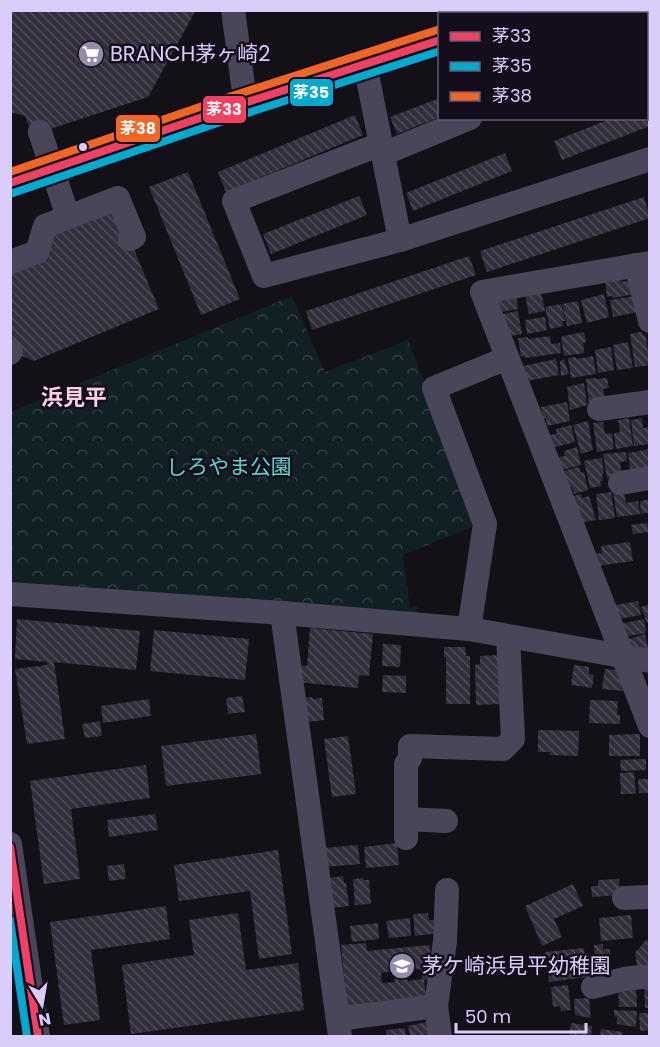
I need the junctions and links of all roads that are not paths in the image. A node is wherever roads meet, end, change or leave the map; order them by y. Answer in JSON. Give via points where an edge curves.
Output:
{"nodes":[{"id":1,"x":233,"y":10,"type":"edge"},
{"id":2,"x":438,"y":41,"type":"edge"},
{"id":3,"x":365,"y":64,"type":"junction"},
{"id":4,"x":248,"y":102,"type":"junction"},
{"id":5,"x":464,"y":120,"type":"edge"},
{"id":6,"x":40,"y":132,"type":"dead end"},
{"id":7,"x":382,"y":149,"type":"junction"},
{"id":8,"x":650,"y":159,"type":"edge"},
{"id":9,"x":10,"y":183,"type":"edge"},
{"id":10,"x":90,"y":191,"type":"dead end"},
{"id":11,"x":66,"y":209,"type":"junction"},
{"id":12,"x":130,"y":239,"type":"dead end"},
{"id":13,"x":400,"y":240,"type":"junction"},
{"id":14,"x":10,"y":261,"type":"edge"},
{"id":15,"x":643,"y":264,"type":"edge"},
{"id":16,"x":650,"y":321,"type":"edge"},
{"id":17,"x":507,"y":358,"type":"junction"},
{"id":18,"x":650,"y":402,"type":"edge"},
{"id":19,"x":599,"y":409,"type":"dead end"},
{"id":20,"x":650,"y":478,"type":"edge"},
{"id":21,"x":620,"y":483,"type":"dead end"},
{"id":22,"x":10,"y":594,"type":"edge"},
{"id":23,"x":282,"y":613,"type":"junction"},
{"id":24,"x":469,"y":629,"type":"junction"},
{"id":25,"x":508,"y":637,"type":"junction"},
{"id":26,"x":623,"y":657,"type":"junction"},
{"id":27,"x":650,"y":661,"type":"edge"},
{"id":28,"x":650,"y":726,"type":"edge"},
{"id":29,"x":446,"y":821,"type":"dead end"},
{"id":30,"x":10,"y":844,"type":"edge"},
{"id":31,"x":447,"y":890,"type":"dead end"},
{"id":32,"x":650,"y":897,"type":"edge"},
{"id":33,"x":624,"y":898,"type":"dead end"},
{"id":34,"x":650,"y":976,"type":"edge"},
{"id":35,"x":592,"y":987,"type":"dead end"},
{"id":36,"x":436,"y":1006,"type":"junction"},
{"id":37,"x":339,"y":1028,"type":"edge"},
{"id":38,"x":38,"y":1036,"type":"edge"},
{"id":39,"x":440,"y":1036,"type":"edge"}],
"edges":[{"from":1,"to":4,"type":"street"},
{"from":2,"to":3,"type":"street"},
{"from":3,"to":4,"type":"street"},
{"from":3,"to":7,"type":"street"},
{"from":4,"to":9,"type":"street"},
{"from":5,"to":7,"type":"street"},
{"from":6,"to":11,"type":"street","bridge":true},
{"from":7,"to":13,"type":"street"},
{"from":7,"to":13,"type":"street","via":[[234,201],[264,276]]},
{"from":8,"to":13,"type":"street"},
{"from":10,"to":11,"type":"street"},
{"from":11,"to":12,"type":"street","via":[[118,198],[134,237]]},
{"from":11,"to":14,"type":"street","via":[[45,226],[37,252]]},
{"from":15,"to":16,"type":"street"},
{"from":15,"to":17,"type":"street","via":[[482,292]]},
{"from":17,"to":24,"type":"street","via":[[434,388],[485,524]]},
{"from":17,"to":26,"type":"street"},
{"from":18,"to":19,"type":"street"},
{"from":20,"to":21,"type":"street"},
{"from":22,"to":23,"type":"street"},
{"from":23,"to":24,"type":"street"},
{"from":23,"to":37,"type":"street"},
{"from":24,"to":25,"type":"street"},
{"from":25,"to":26,"type":"street"},
{"from":25,"to":29,"type":"street","via":[[513,739],[503,749],[410,746],[406,764],[406,829]]},
{"from":26,"to":27,"type":"street"},
{"from":26,"to":28,"type":"street"},
{"from":30,"to":38,"type":"street"},
{"from":31,"to":36,"type":"street"},
{"from":32,"to":33,"type":"street"},
{"from":34,"to":35,"type":"street"},
{"from":36,"to":37,"type":"street"},
{"from":36,"to":39,"type":"street"}]}
